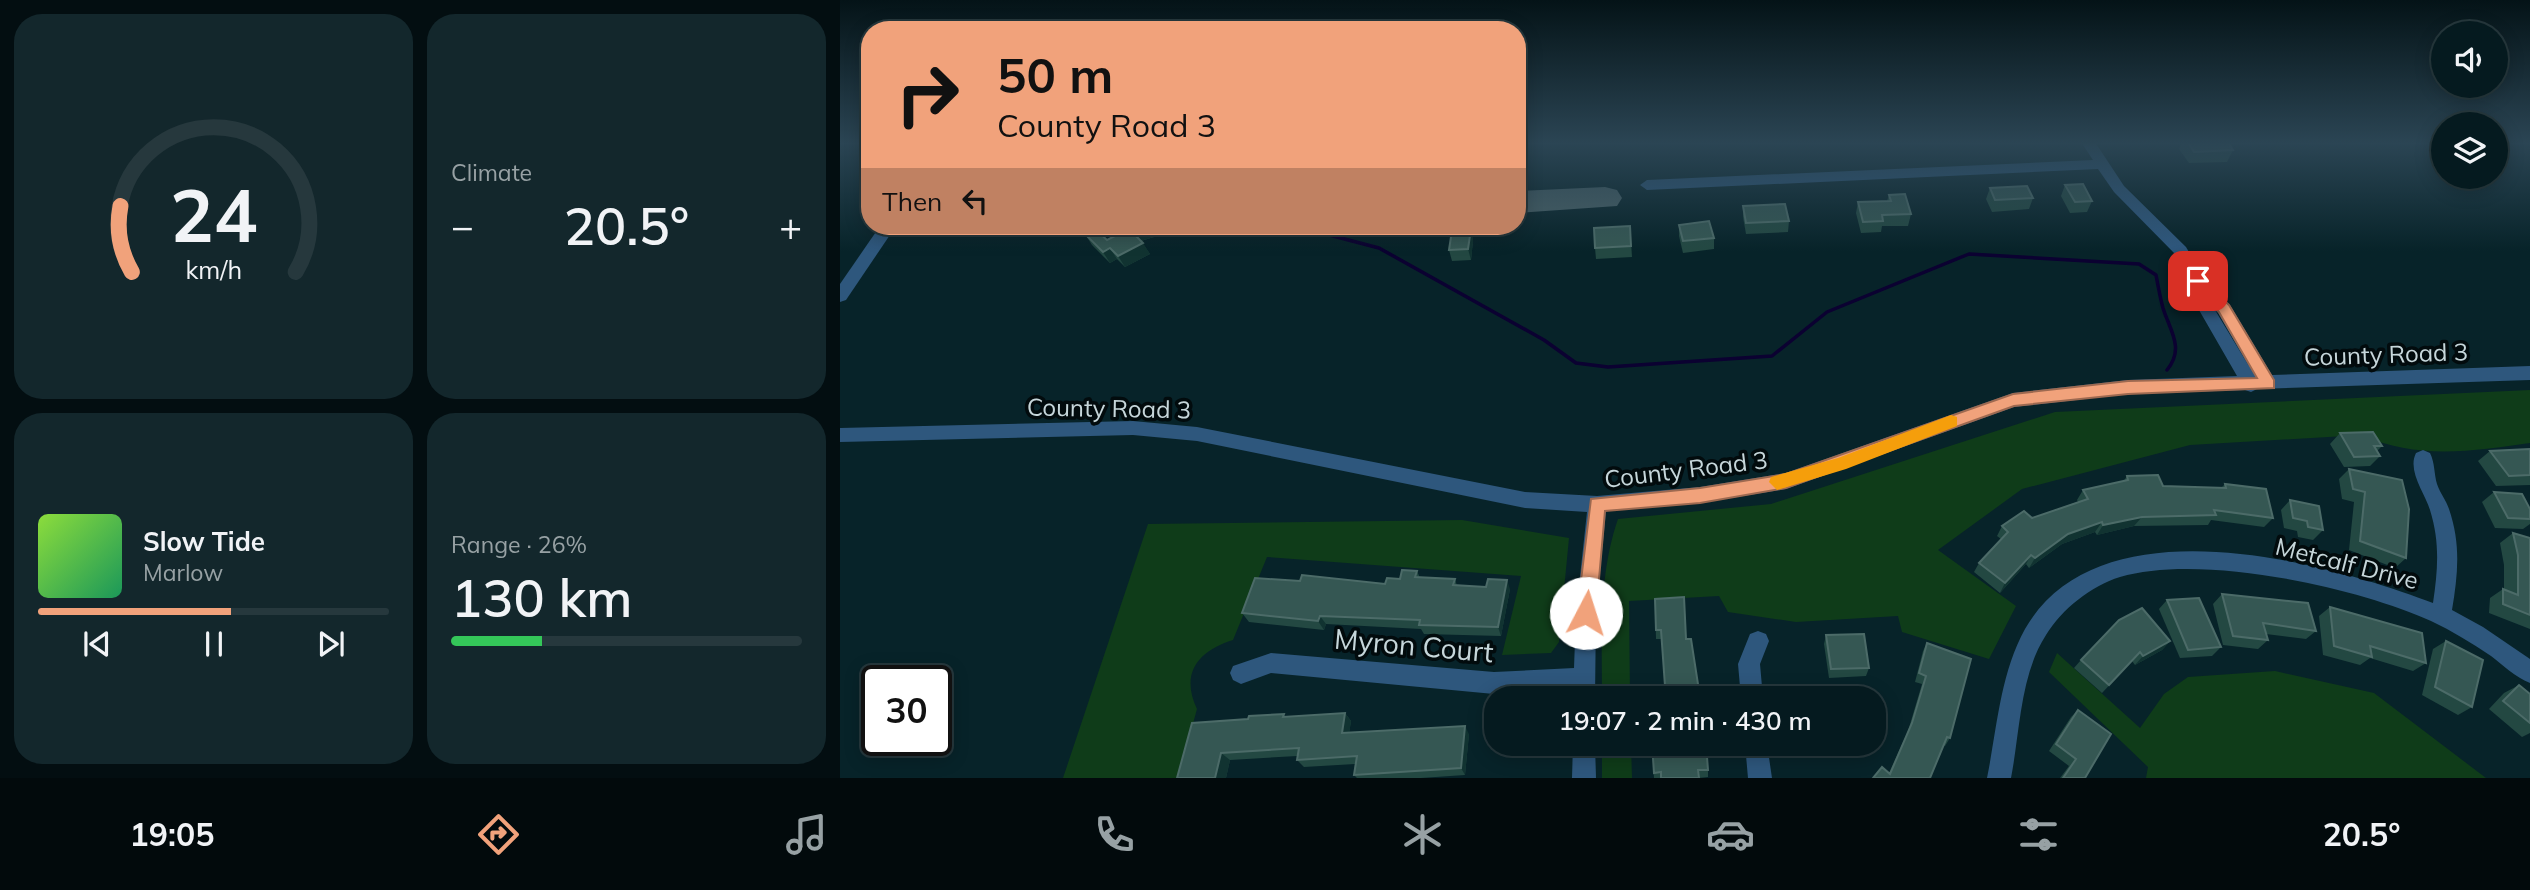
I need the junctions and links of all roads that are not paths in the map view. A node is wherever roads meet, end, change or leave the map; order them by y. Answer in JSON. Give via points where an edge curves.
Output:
{"nodes":[{"id":1,"x":1792,"y":178,"type":"edge"},
{"id":2,"x":2111,"y":178,"type":"edge"},
{"id":3,"x":1647,"y":185,"type":"dead end"},
{"id":4,"x":882,"y":235,"type":"edge"},
{"id":5,"x":840,"y":296,"type":"edge"},
{"id":6,"x":2530,"y":373,"type":"edge"},
{"id":7,"x":2260,"y":384,"type":"junction"},
{"id":8,"x":840,"y":435,"type":"edge"},
{"id":9,"x":2423,"y":458,"type":"dead end"},
{"id":10,"x":1597,"y":504,"type":"junction"},
{"id":11,"x":2441,"y":616,"type":"junction"},
{"id":12,"x":1758,"y":641,"type":"dead end"},
{"id":13,"x":2530,"y":672,"type":"edge"},
{"id":14,"x":1241,"y":673,"type":"dead end"},
{"id":15,"x":1548,"y":686,"type":"edge"},
{"id":16,"x":1584,"y":686,"type":"edge"},
{"id":17,"x":1751,"y":686,"type":"edge"},
{"id":18,"x":1584,"y":756,"type":"edge"},
{"id":19,"x":1757,"y":756,"type":"edge"},
{"id":20,"x":1584,"y":778,"type":"edge"},
{"id":21,"x":1760,"y":778,"type":"edge"},
{"id":22,"x":1999,"y":778,"type":"edge"}],
"edges":[{"from":1,"to":3,"type":"street"},
{"from":2,"to":7,"type":"street","via":[[2181,251],[2207,310]]},
{"from":4,"to":5,"type":"street"},
{"from":6,"to":7,"type":"street","name":"County Road 3"},
{"from":7,"to":10,"type":"street","name":"County Road 3","via":[[2128,387],[2013,400],[1786,481],[1700,495]]},
{"from":8,"to":10,"type":"street","name":"County Road 3","via":[[1146,429],[1197,434],[1525,500]]},
{"from":9,"to":11,"type":"street","via":[[2448,541]]},
{"from":10,"to":16,"type":"street"},
{"from":11,"to":13,"type":"street","name":"Metcalf Drive"},
{"from":11,"to":22,"type":"street","name":"Metcalf Drive","via":[[2307,575],[2211,562],[2132,566],[2090,579],[2057,606],[2031,638]]},
{"from":12,"to":17,"type":"street","via":[[1749,664]]},
{"from":14,"to":15,"type":"street","name":"Myron Court","via":[[1271,663]]},
{"from":18,"to":20,"type":"street"},
{"from":19,"to":21,"type":"street"}]}
